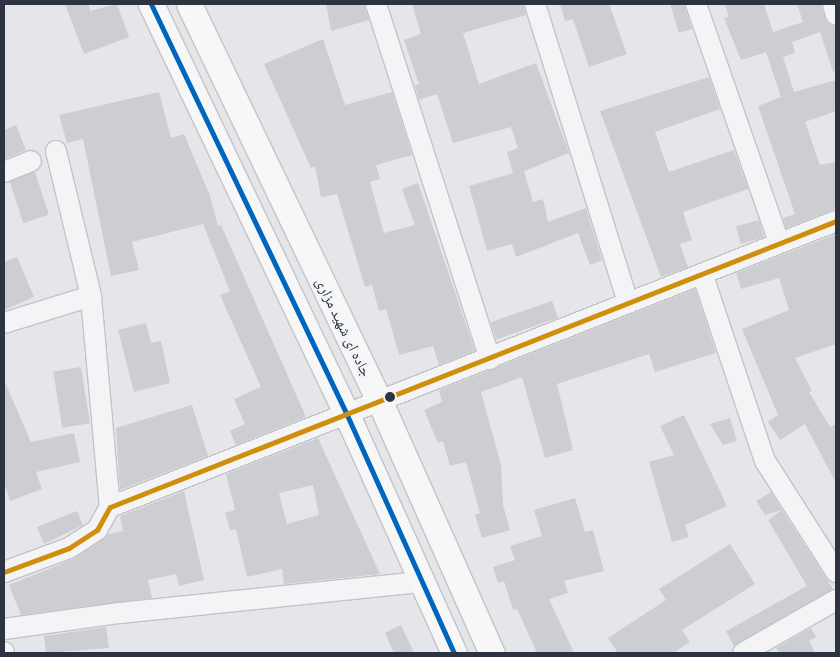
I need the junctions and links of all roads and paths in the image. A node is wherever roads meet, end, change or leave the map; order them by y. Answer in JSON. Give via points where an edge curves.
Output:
{"nodes":[{"id":1,"x":151,"y":4,"type":"edge"},
{"id":2,"x":189,"y":4,"type":"edge"},
{"id":3,"x":376,"y":4,"type":"edge"},
{"id":4,"x":535,"y":4,"type":"edge"},
{"id":5,"x":696,"y":4,"type":"edge"},
{"id":6,"x":833,"y":4,"type":"edge"},
{"id":7,"x":836,"y":15,"type":"edge"},
{"id":8,"x":56,"y":151,"type":"dead end"},
{"id":9,"x":31,"y":161,"type":"dead end"},
{"id":10,"x":4,"y":172,"type":"edge"},
{"id":11,"x":836,"y":221,"type":"edge"},
{"id":12,"x":779,"y":243,"type":"junction"},
{"id":13,"x":703,"y":276,"type":"junction"},
{"id":14,"x":91,"y":296,"type":"junction"},
{"id":15,"x":628,"y":304,"type":"junction"},
{"id":16,"x":4,"y":322,"type":"edge"},
{"id":17,"x":490,"y":359,"type":"junction"},
{"id":18,"x":380,"y":402,"type":"junction"},
{"id":19,"x":348,"y":415,"type":"junction"},
{"id":20,"x":110,"y":507,"type":"junction"},
{"id":21,"x":4,"y":572,"type":"edge"},
{"id":22,"x":836,"y":572,"type":"edge"},
{"id":23,"x":422,"y":582,"type":"junction"},
{"id":24,"x":836,"y":600,"type":"edge"},
{"id":25,"x":4,"y":629,"type":"edge"},
{"id":26,"x":454,"y":653,"type":"edge"},
{"id":27,"x":492,"y":653,"type":"edge"},
{"id":28,"x":743,"y":653,"type":"edge"}],
"edges":[{"from":1,"to":19,"type":"main road"},
{"from":2,"to":18,"type":"main road","name":"جاده ای شهید مزاری"},
{"from":3,"to":17,"type":"street"},
{"from":4,"to":15,"type":"street"},
{"from":5,"to":12,"type":"street"},
{"from":6,"to":7,"type":"street"},
{"from":8,"to":14,"type":"street"},
{"from":9,"to":10,"type":"street"},
{"from":11,"to":12,"type":"street"},
{"from":12,"to":13,"type":"street"},
{"from":13,"to":15,"type":"street"},
{"from":13,"to":22,"type":"street","via":[[766,462]]},
{"from":14,"to":16,"type":"street"},
{"from":14,"to":20,"type":"street"},
{"from":15,"to":17,"type":"street"},
{"from":17,"to":18,"type":"street"},
{"from":18,"to":19,"type":"street"},
{"from":18,"to":27,"type":"main road","name":"جاده ای شهید مزاری"},
{"from":19,"to":20,"type":"street"},
{"from":19,"to":23,"type":"main road"},
{"from":20,"to":21,"type":"street","via":[[97,530],[69,548]]},
{"from":23,"to":25,"type":"street","via":[[120,613]]},
{"from":23,"to":26,"type":"main road"},
{"from":24,"to":28,"type":"street"}]}
